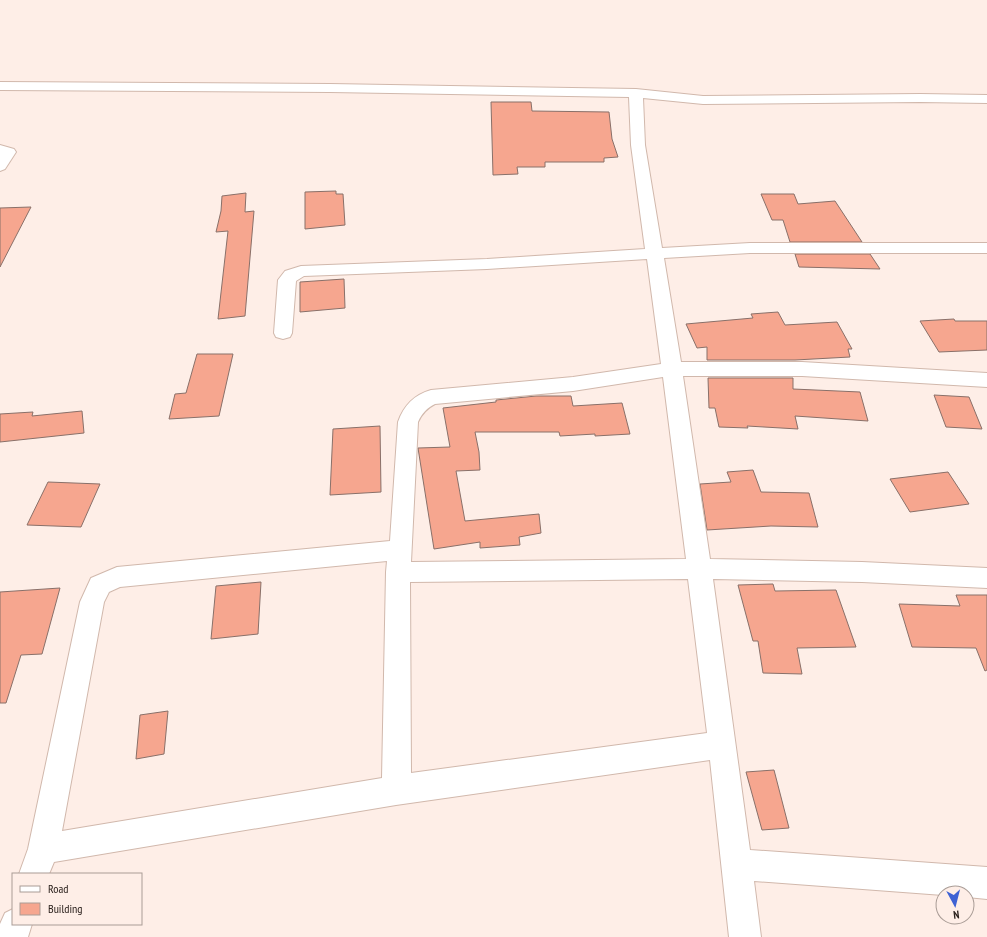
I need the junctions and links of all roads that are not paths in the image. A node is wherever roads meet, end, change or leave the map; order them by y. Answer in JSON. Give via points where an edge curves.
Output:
{"nodes":[{"id":1,"x":0,"y":86,"type":"edge"},
{"id":2,"x":636,"y":93,"type":"junction"},
{"id":3,"x":987,"y":99,"type":"edge"},
{"id":4,"x":0,"y":149,"type":"edge"},
{"id":5,"x":0,"y":166,"type":"edge"},
{"id":6,"x":987,"y":248,"type":"edge"},
{"id":7,"x":654,"y":254,"type":"junction"},
{"id":8,"x":282,"y":333,"type":"dead end"},
{"id":9,"x":672,"y":369,"type":"junction"},
{"id":10,"x":987,"y":380,"type":"edge"},
{"id":11,"x":400,"y":561,"type":"junction"},
{"id":12,"x":698,"y":569,"type":"junction"},
{"id":13,"x":987,"y":578,"type":"edge"},
{"id":14,"x":722,"y":745,"type":"junction"},
{"id":15,"x":396,"y":790,"type":"junction"},
{"id":16,"x":38,"y":862,"type":"edge"},
{"id":17,"x":736,"y":864,"type":"junction"},
{"id":18,"x":987,"y":883,"type":"edge"},
{"id":19,"x":16,"y":925,"type":"edge"},
{"id":20,"x":12,"y":937,"type":"edge"},
{"id":21,"x":745,"y":937,"type":"edge"}],
"edges":[{"from":1,"to":2,"type":"street"},
{"from":2,"to":3,"type":"street","via":[[703,100]]},
{"from":2,"to":7,"type":"street","via":[[638,145]]},
{"from":4,"to":5,"type":"street","via":[[9,152]]},
{"from":6,"to":7,"type":"street","via":[[750,248]]},
{"from":7,"to":8,"type":"street","via":[[297,272],[287,280]]},
{"from":7,"to":9,"type":"street"},
{"from":9,"to":10,"type":"street","via":[[802,369]]},
{"from":9,"to":11,"type":"street","via":[[573,384],[443,395],[422,401],[410,415],[408,422]]},
{"from":9,"to":12,"type":"street"},
{"from":11,"to":12,"type":"street"},
{"from":11,"to":15,"type":"street"},
{"from":11,"to":16,"type":"street","via":[[117,577],[100,585],[92,602]]},
{"from":12,"to":13,"type":"street","via":[[862,572]]},
{"from":12,"to":14,"type":"street"},
{"from":14,"to":15,"type":"street"},
{"from":14,"to":17,"type":"street"},
{"from":15,"to":16,"type":"street"},
{"from":17,"to":18,"type":"street"},
{"from":17,"to":21,"type":"street"},
{"from":19,"to":20,"type":"street"}]}
